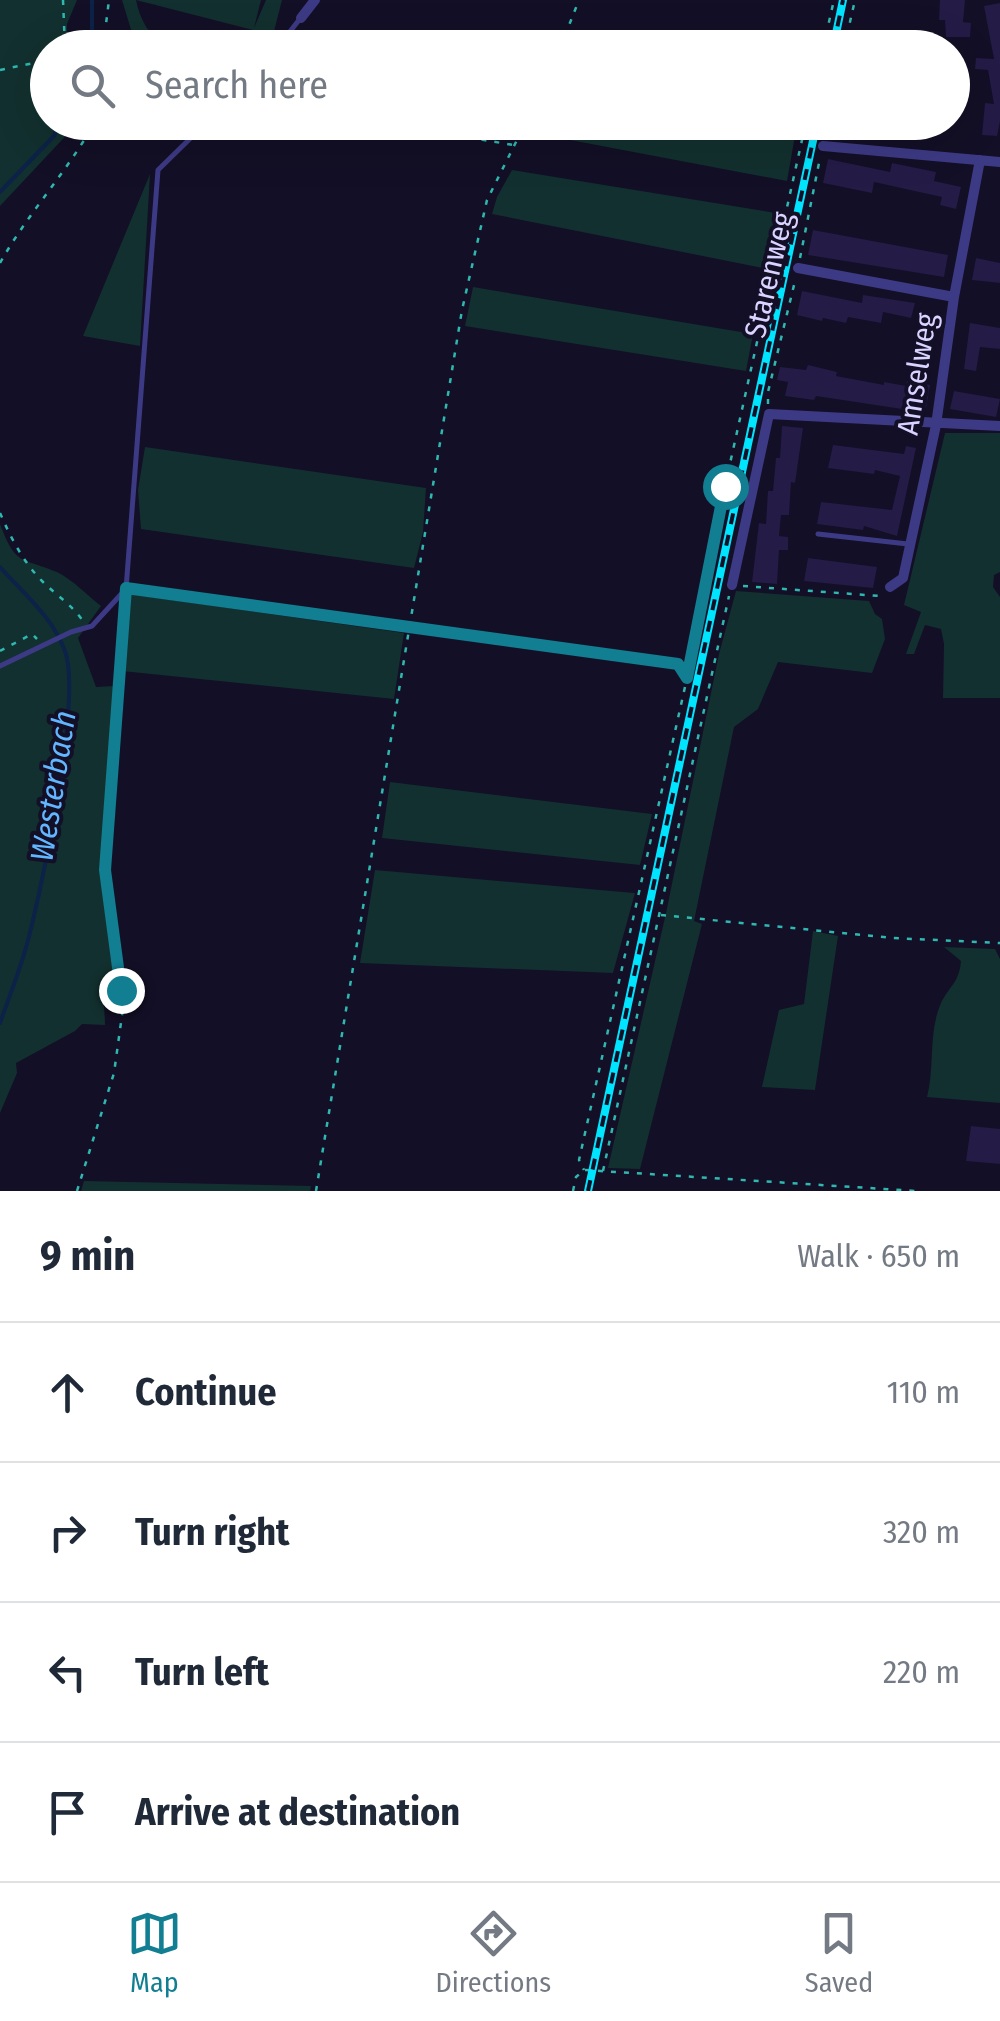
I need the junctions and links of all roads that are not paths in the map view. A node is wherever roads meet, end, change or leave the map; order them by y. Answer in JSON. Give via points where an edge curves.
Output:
{"nodes":[{"id":1,"x":309,"y":3,"type":"edge"},
{"id":2,"x":301,"y":18,"type":"joint"},
{"id":3,"x":291,"y":30,"type":"edge"},
{"id":4,"x":189,"y":140,"type":"edge"},
{"id":5,"x":823,"y":146,"type":"road end"},
{"id":6,"x":980,"y":160,"type":"junction"},
{"id":7,"x":1000,"y":162,"type":"edge"},
{"id":8,"x":798,"y":268,"type":"road end"},
{"id":9,"x":954,"y":297,"type":"junction"},
{"id":10,"x":936,"y":425,"type":"junction"},
{"id":11,"x":1000,"y":426,"type":"edge"},
{"id":12,"x":818,"y":534,"type":"dead end"},
{"id":13,"x":910,"y":544,"type":"junction"},
{"id":14,"x":732,"y":585,"type":"road end"},
{"id":15,"x":890,"y":587,"type":"road end"},
{"id":16,"x":126,"y":588,"type":"junction"},
{"id":17,"x":0,"y":666,"type":"edge"},
{"id":18,"x":118,"y":964,"type":"road end"}],
"edges":[{"from":1,"to":2,"type":"street"},
{"from":2,"to":3,"type":"lane"},
{"from":4,"to":16,"type":"lane","via":[[158,170]]},
{"from":5,"to":6,"type":"street"},
{"from":6,"to":7,"type":"street"},
{"from":6,"to":9,"type":"street","name":"Amselweg"},
{"from":8,"to":9,"type":"street"},
{"from":9,"to":10,"type":"street","name":"Amselweg"},
{"from":10,"to":11,"type":"street"},
{"from":10,"to":13,"type":"street","name":"Amselweg"},
{"from":10,"to":14,"type":"street","via":[[768,414]]},
{"from":12,"to":13,"type":"lane"},
{"from":13,"to":15,"type":"street","name":"Amselweg","via":[[903,578]]},
{"from":16,"to":17,"type":"lane","via":[[92,626]]},
{"from":16,"to":18,"type":"lane","via":[[105,870]]}]}
